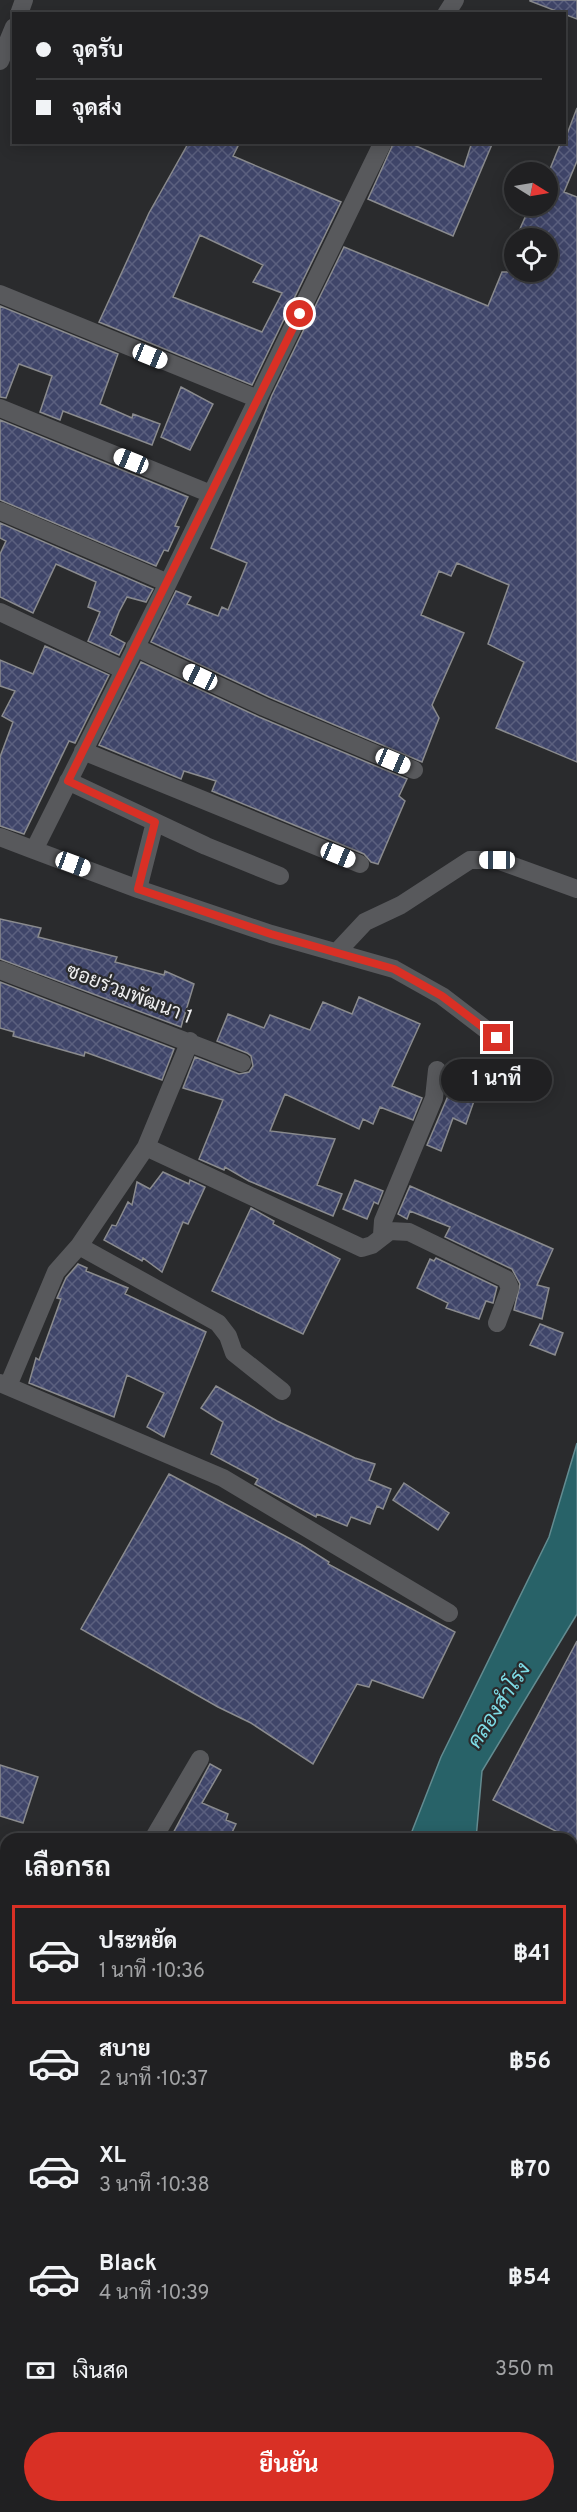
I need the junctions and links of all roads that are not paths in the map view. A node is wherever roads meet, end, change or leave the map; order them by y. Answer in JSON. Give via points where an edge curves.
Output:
{"nodes":[{"id":1,"x":12,"y":32,"type":"edge"},
{"id":2,"x":0,"y":61,"type":"edge"},
{"id":3,"x":382,"y":144,"type":"edge"},
{"id":4,"x":0,"y":294,"type":"edge"},
{"id":5,"x":258,"y":399,"type":"junction"},
{"id":6,"x":0,"y":408,"type":"edge"},
{"id":7,"x":211,"y":494,"type":"junction"},
{"id":8,"x":0,"y":510,"type":"edge"},
{"id":9,"x":168,"y":583,"type":"junction"},
{"id":10,"x":0,"y":612,"type":"edge"},
{"id":11,"x":135,"y":647,"type":"junction"},
{"id":12,"x":124,"y":670,"type":"junction"},
{"id":13,"x":83,"y":751,"type":"junction"},
{"id":14,"x":414,"y":770,"type":"dead end"},
{"id":15,"x":68,"y":781,"type":"junction"},
{"id":16,"x":155,"y":822,"type":"junction"},
{"id":17,"x":0,"y":837,"type":"edge"},
{"id":18,"x":34,"y":850,"type":"junction"},
{"id":19,"x":360,"y":864,"type":"dead end"},
{"id":20,"x":280,"y":876,"type":"dead end"},
{"id":21,"x":138,"y":889,"type":"junction"},
{"id":22,"x":577,"y":889,"type":"edge"},
{"id":23,"x":336,"y":953,"type":"junction"},
{"id":24,"x":0,"y":970,"type":"edge"},
{"id":25,"x":497,"y":1038,"type":"dead end"},
{"id":26,"x":190,"y":1041,"type":"junction"},
{"id":27,"x":242,"y":1063,"type":"dead end"},
{"id":28,"x":437,"y":1070,"type":"dead end"},
{"id":29,"x":146,"y":1147,"type":"junction"},
{"id":30,"x":382,"y":1235,"type":"junction"},
{"id":31,"x":79,"y":1246,"type":"junction"},
{"id":32,"x":497,"y":1323,"type":"dead end"},
{"id":33,"x":4,"y":1385,"type":"edge"},
{"id":34,"x":282,"y":1391,"type":"dead end"},
{"id":35,"x":449,"y":1613,"type":"dead end"},
{"id":36,"x":200,"y":1759,"type":"dead end"},
{"id":37,"x":157,"y":1833,"type":"edge"}],
"edges":[{"from":1,"to":2,"type":"street"},
{"from":3,"to":5,"type":"street"},
{"from":4,"to":5,"type":"street"},
{"from":5,"to":7,"type":"street"},
{"from":6,"to":7,"type":"street"},
{"from":7,"to":9,"type":"street"},
{"from":8,"to":9,"type":"street"},
{"from":9,"to":11,"type":"street"},
{"from":10,"to":12,"type":"street"},
{"from":11,"to":12,"type":"street"},
{"from":11,"to":14,"type":"street"},
{"from":12,"to":13,"type":"street"},
{"from":13,"to":15,"type":"street"},
{"from":13,"to":19,"type":"street"},
{"from":15,"to":16,"type":"street"},
{"from":15,"to":18,"type":"street"},
{"from":16,"to":20,"type":"street"},
{"from":16,"to":21,"type":"street"},
{"from":17,"to":18,"type":"street"},
{"from":18,"to":21,"type":"street"},
{"from":21,"to":23,"type":"street"},
{"from":22,"to":23,"type":"street","via":[[497,860],[470,860],[401,905],[365,922]]},
{"from":23,"to":25,"type":"street","via":[[394,969],[442,996]]},
{"from":24,"to":26,"type":"street","name":"ซอยร่วมพัฒนา 1"},
{"from":26,"to":27,"type":"street","name":"ซอยร่วมพัฒนา 1"},
{"from":26,"to":29,"type":"street"},
{"from":28,"to":30,"type":"street","via":[[434,1098],[383,1221]]},
{"from":29,"to":30,"type":"street","via":[[362,1248]]},
{"from":29,"to":31,"type":"street"},
{"from":30,"to":32,"type":"street","via":[[390,1231],[409,1232],[506,1279],[510,1288]]},
{"from":31,"to":33,"type":"street","via":[[56,1272]]},
{"from":31,"to":34,"type":"street","via":[[218,1323],[234,1353]]},
{"from":33,"to":35,"type":"street","via":[[223,1478]]},
{"from":36,"to":37,"type":"street"}]}
